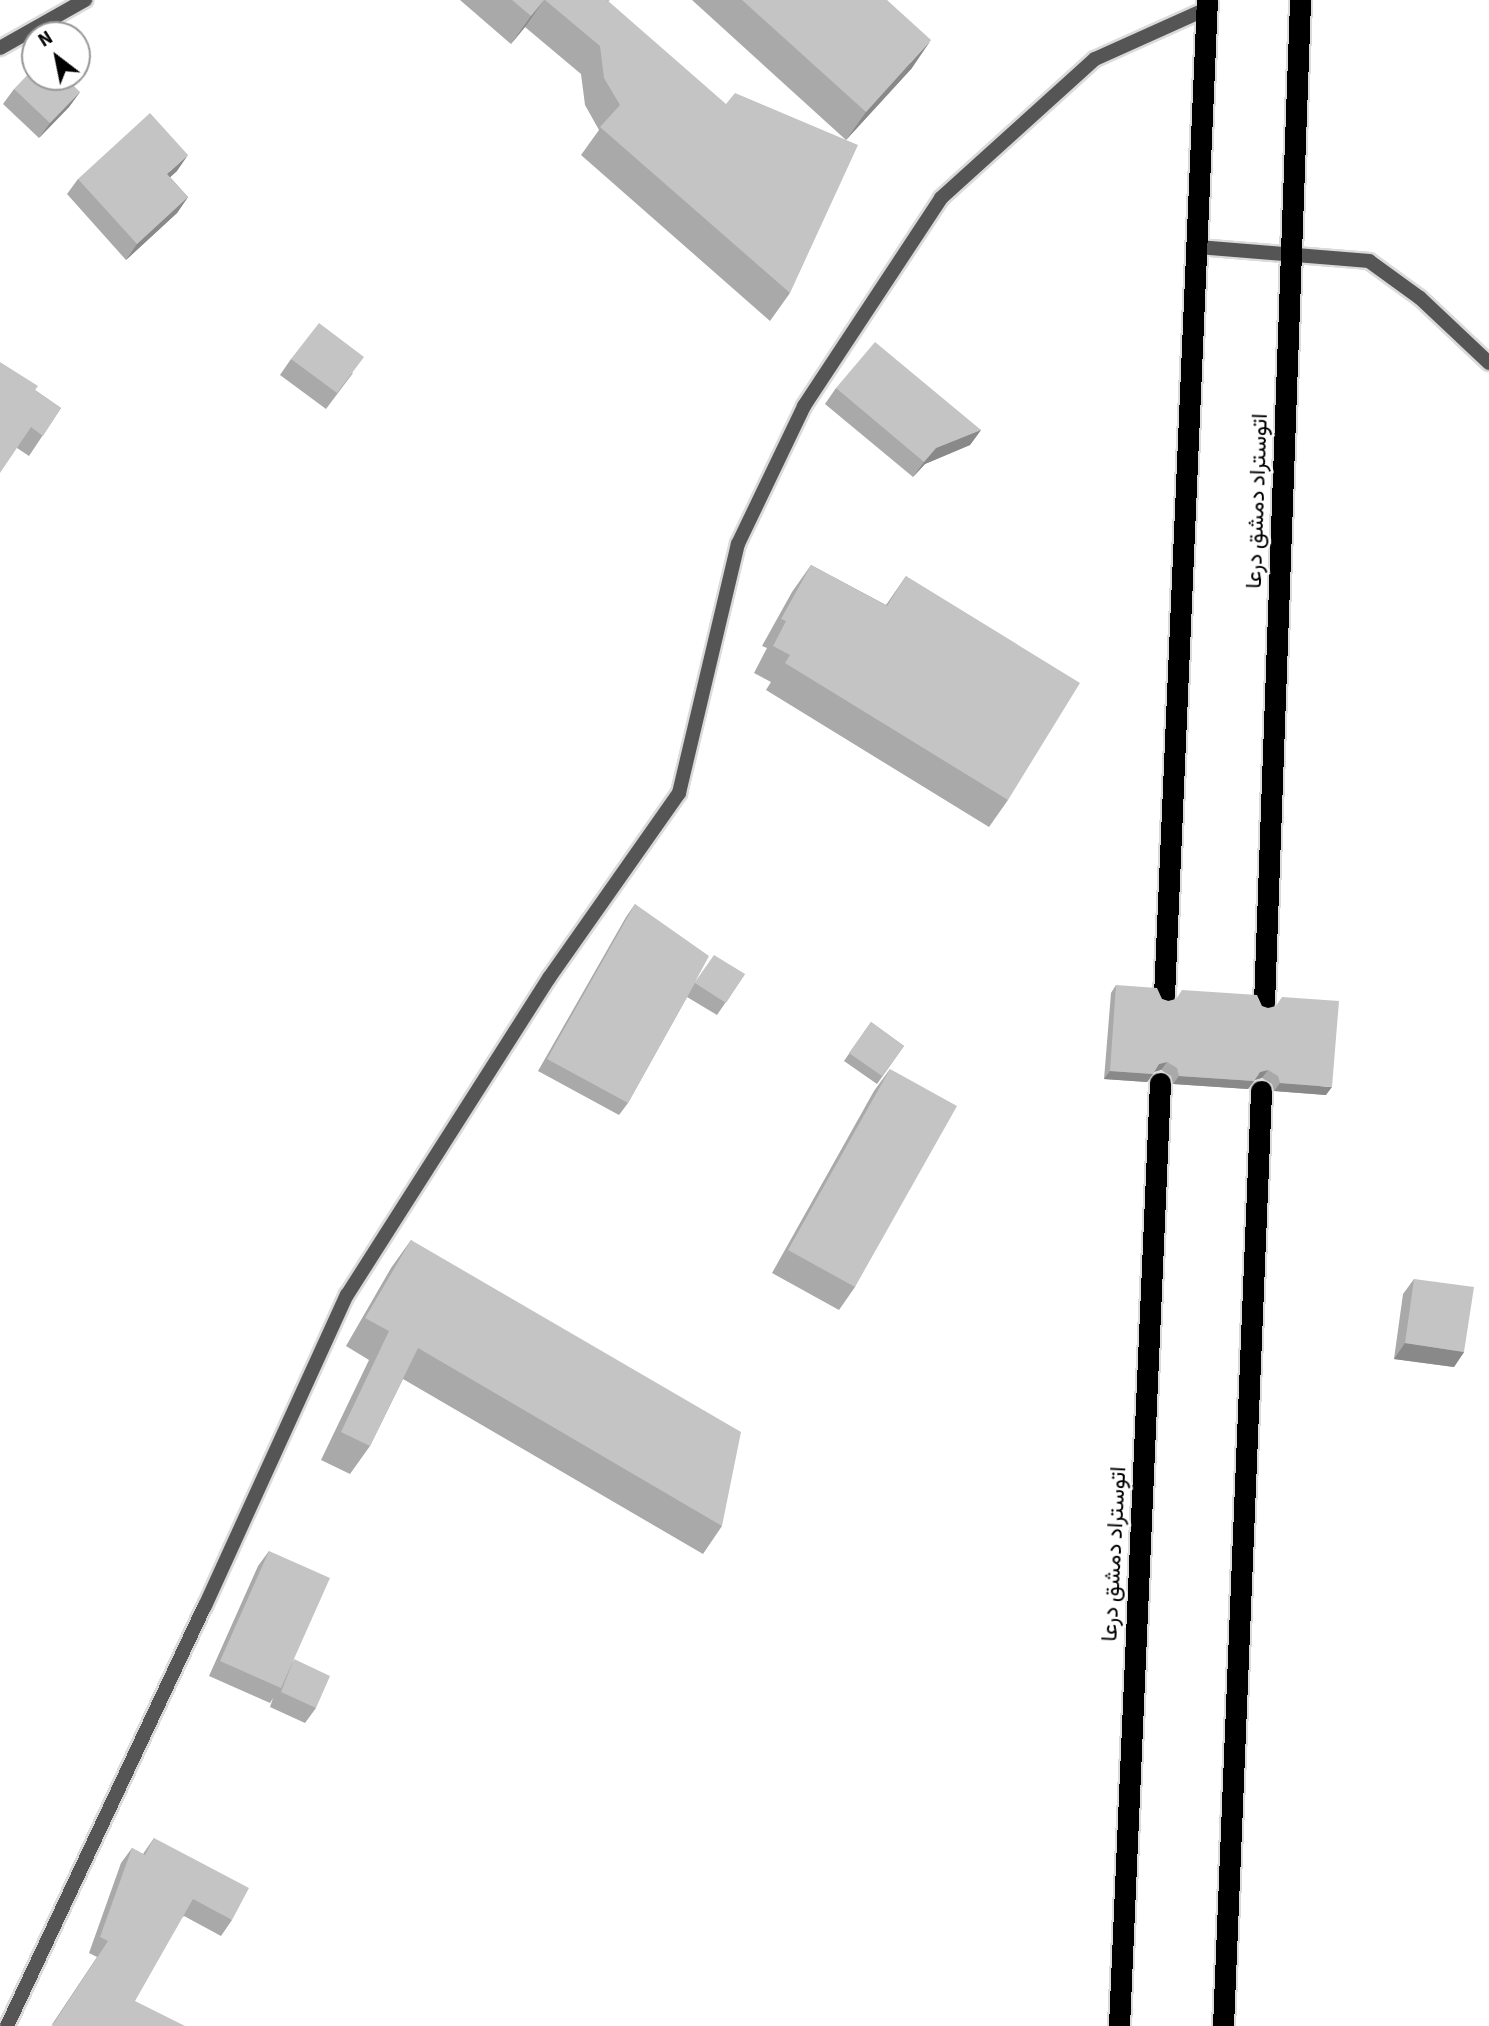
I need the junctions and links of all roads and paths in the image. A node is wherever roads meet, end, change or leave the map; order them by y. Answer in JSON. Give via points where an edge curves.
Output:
{"nodes":[{"id":1,"x":85,"y":0,"type":"edge"},
{"id":2,"x":1300,"y":0,"type":"edge"},
{"id":3,"x":1206,"y":4,"type":"edge"},
{"id":4,"x":0,"y":48,"type":"edge"},
{"id":5,"x":1198,"y":247,"type":"junction"},
{"id":6,"x":1293,"y":254,"type":"junction"},
{"id":7,"x":1489,"y":363,"type":"edge"},
{"id":8,"x":1164,"y":996,"type":"edge"},
{"id":9,"x":1264,"y":1003,"type":"edge"},
{"id":10,"x":1160,"y":1083,"type":"dead end"},
{"id":11,"x":1261,"y":1091,"type":"dead end"},
{"id":12,"x":7,"y":2026,"type":"edge"},
{"id":13,"x":1119,"y":2026,"type":"edge"},
{"id":14,"x":1223,"y":2026,"type":"edge"}],
"edges":[{"from":1,"to":4,"type":"street"},
{"from":2,"to":6,"type":"highway","name":"اتوستراد دمشق درعا"},
{"from":3,"to":5,"type":"highway"},
{"from":3,"to":12,"type":"street","via":[[1095,59],[941,198],[804,406],[738,544],[679,793],[549,978],[347,1294]]},
{"from":5,"to":6,"type":"street"},
{"from":5,"to":8,"type":"highway"},
{"from":6,"to":7,"type":"street","via":[[1369,261],[1420,298]]},
{"from":6,"to":9,"type":"highway","name":"اتوستراد دمشق درعا"},
{"from":10,"to":13,"type":"highway","name":"اتوستراد دمشق درعا"},
{"from":11,"to":14,"type":"highway"}]}
